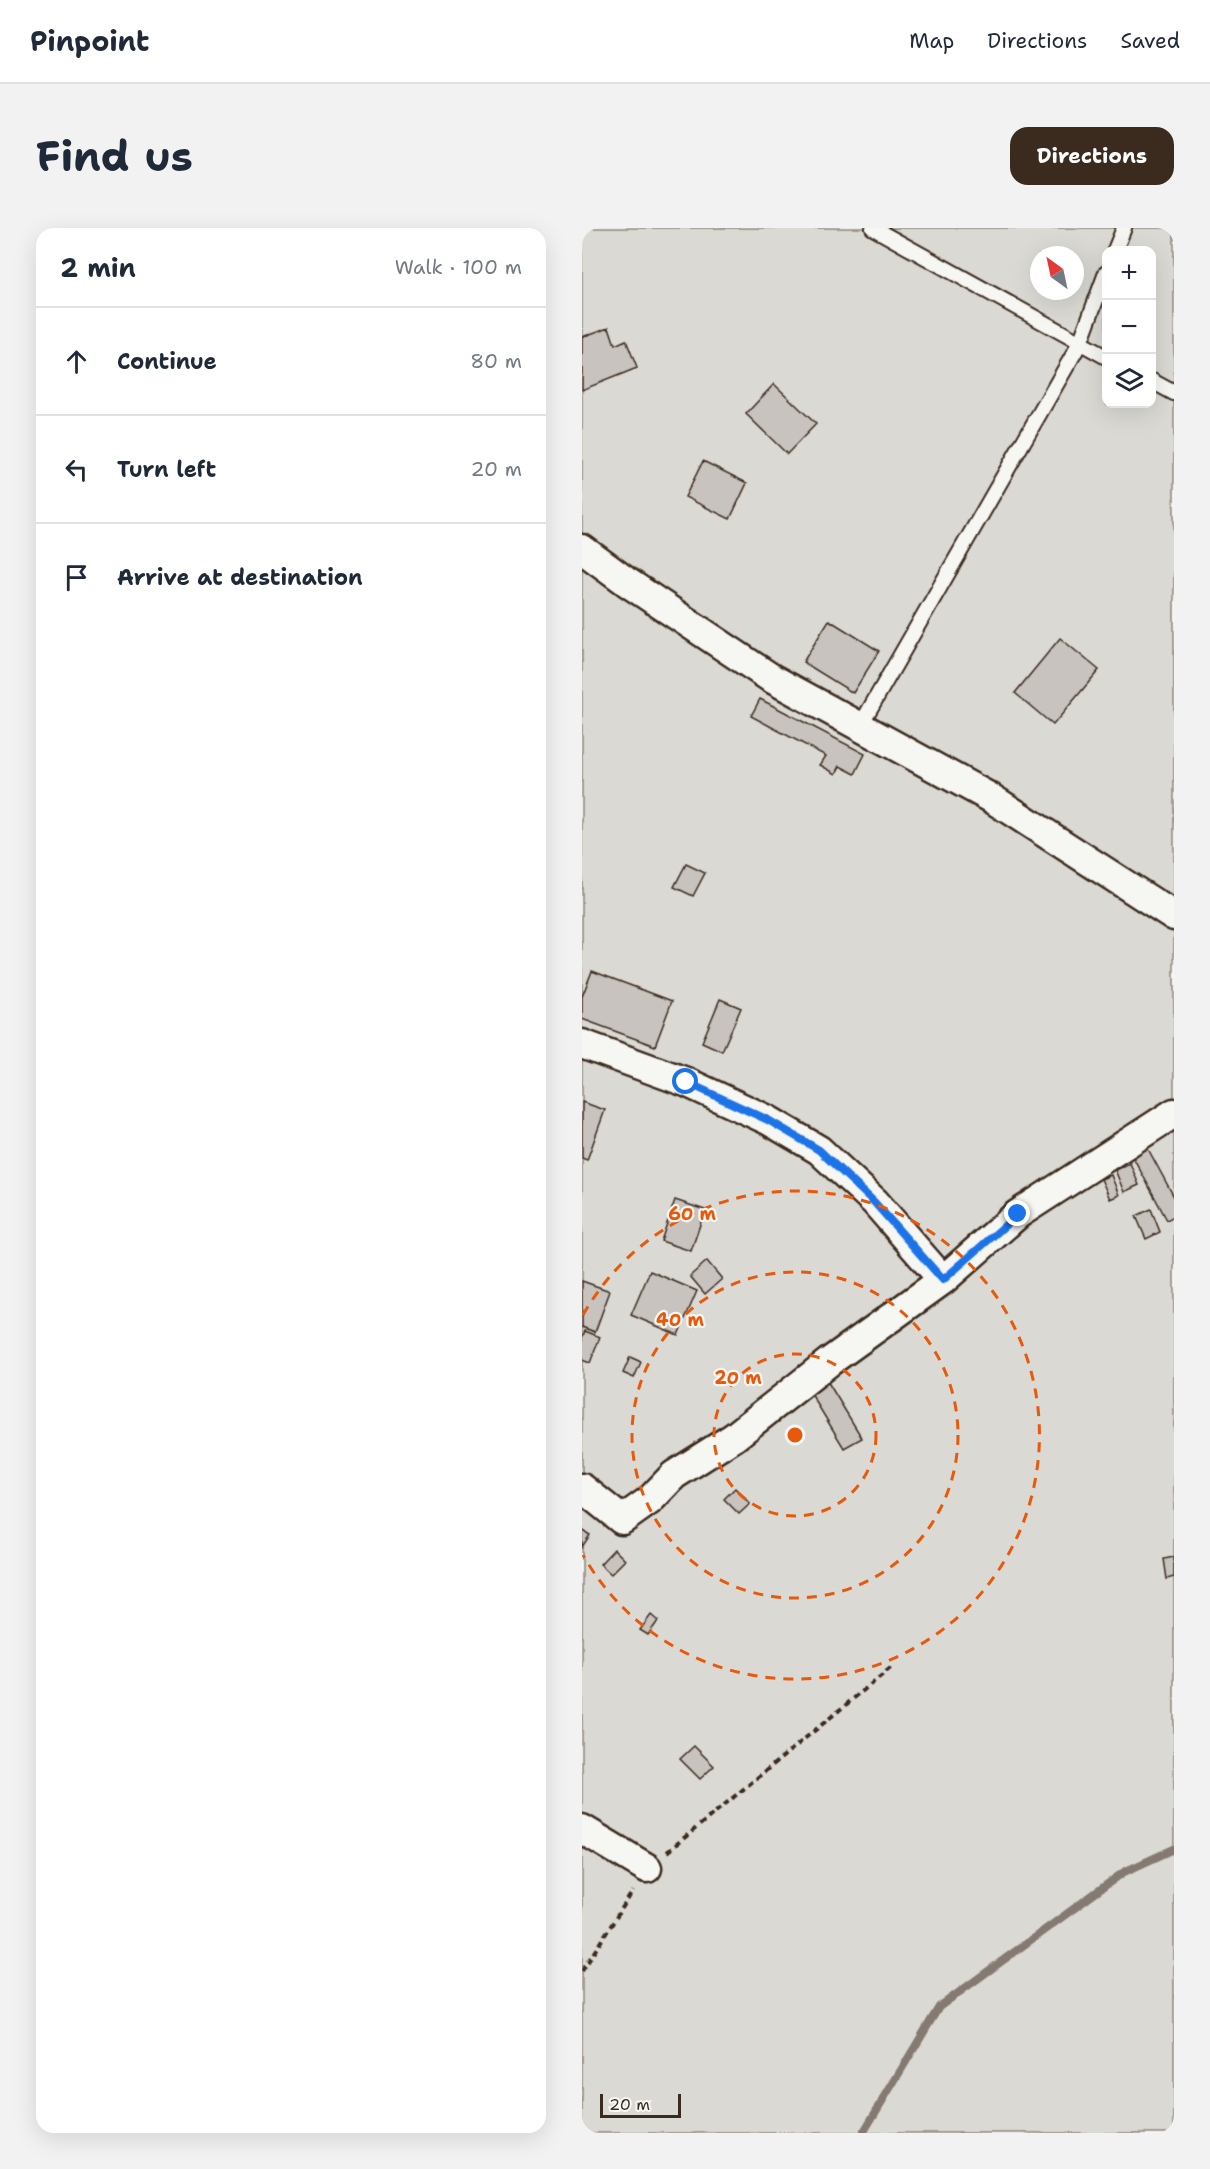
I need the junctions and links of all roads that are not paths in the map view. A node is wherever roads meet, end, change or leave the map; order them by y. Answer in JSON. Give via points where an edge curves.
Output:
{"nodes":[{"id":1,"x":873,"y":228,"type":"edge"},
{"id":2,"x":1124,"y":228,"type":"edge"},
{"id":3,"x":1117,"y":246,"type":"edge"},
{"id":4,"x":1102,"y":286,"type":"edge"},
{"id":5,"x":1080,"y":343,"type":"junction"},
{"id":6,"x":1102,"y":354,"type":"edge"},
{"id":7,"x":1156,"y":383,"type":"edge"},
{"id":8,"x":1174,"y":393,"type":"edge"},
{"id":9,"x":582,"y":549,"type":"edge"},
{"id":10,"x":860,"y":726,"type":"junction"},
{"id":11,"x":1174,"y":916,"type":"edge"},
{"id":12,"x":582,"y":1044,"type":"edge"},
{"id":13,"x":1174,"y":1113,"type":"edge"},
{"id":14,"x":943,"y":1280,"type":"junction"},
{"id":15,"x":582,"y":1488,"type":"edge"},
{"id":16,"x":582,"y":1829,"type":"edge"},
{"id":17,"x":647,"y":1868,"type":"road end"}],
"edges":[{"from":1,"to":5,"type":"lane"},
{"from":2,"to":3,"type":"lane"},
{"from":4,"to":5,"type":"lane"},
{"from":5,"to":6,"type":"lane"},
{"from":5,"to":10,"type":"lane"},
{"from":7,"to":8,"type":"lane"},
{"from":9,"to":10,"type":"street","via":[[771,678]]},
{"from":10,"to":11,"type":"street","via":[[992,798]]},
{"from":12,"to":14,"type":"street","via":[[686,1082],[768,1120],[819,1150],[874,1202]]},
{"from":13,"to":14,"type":"street","via":[[1018,1214]]},
{"from":14,"to":15,"type":"street","via":[[734,1437],[674,1475],[650,1500],[622,1520]]},
{"from":16,"to":17,"type":"street"}]}
